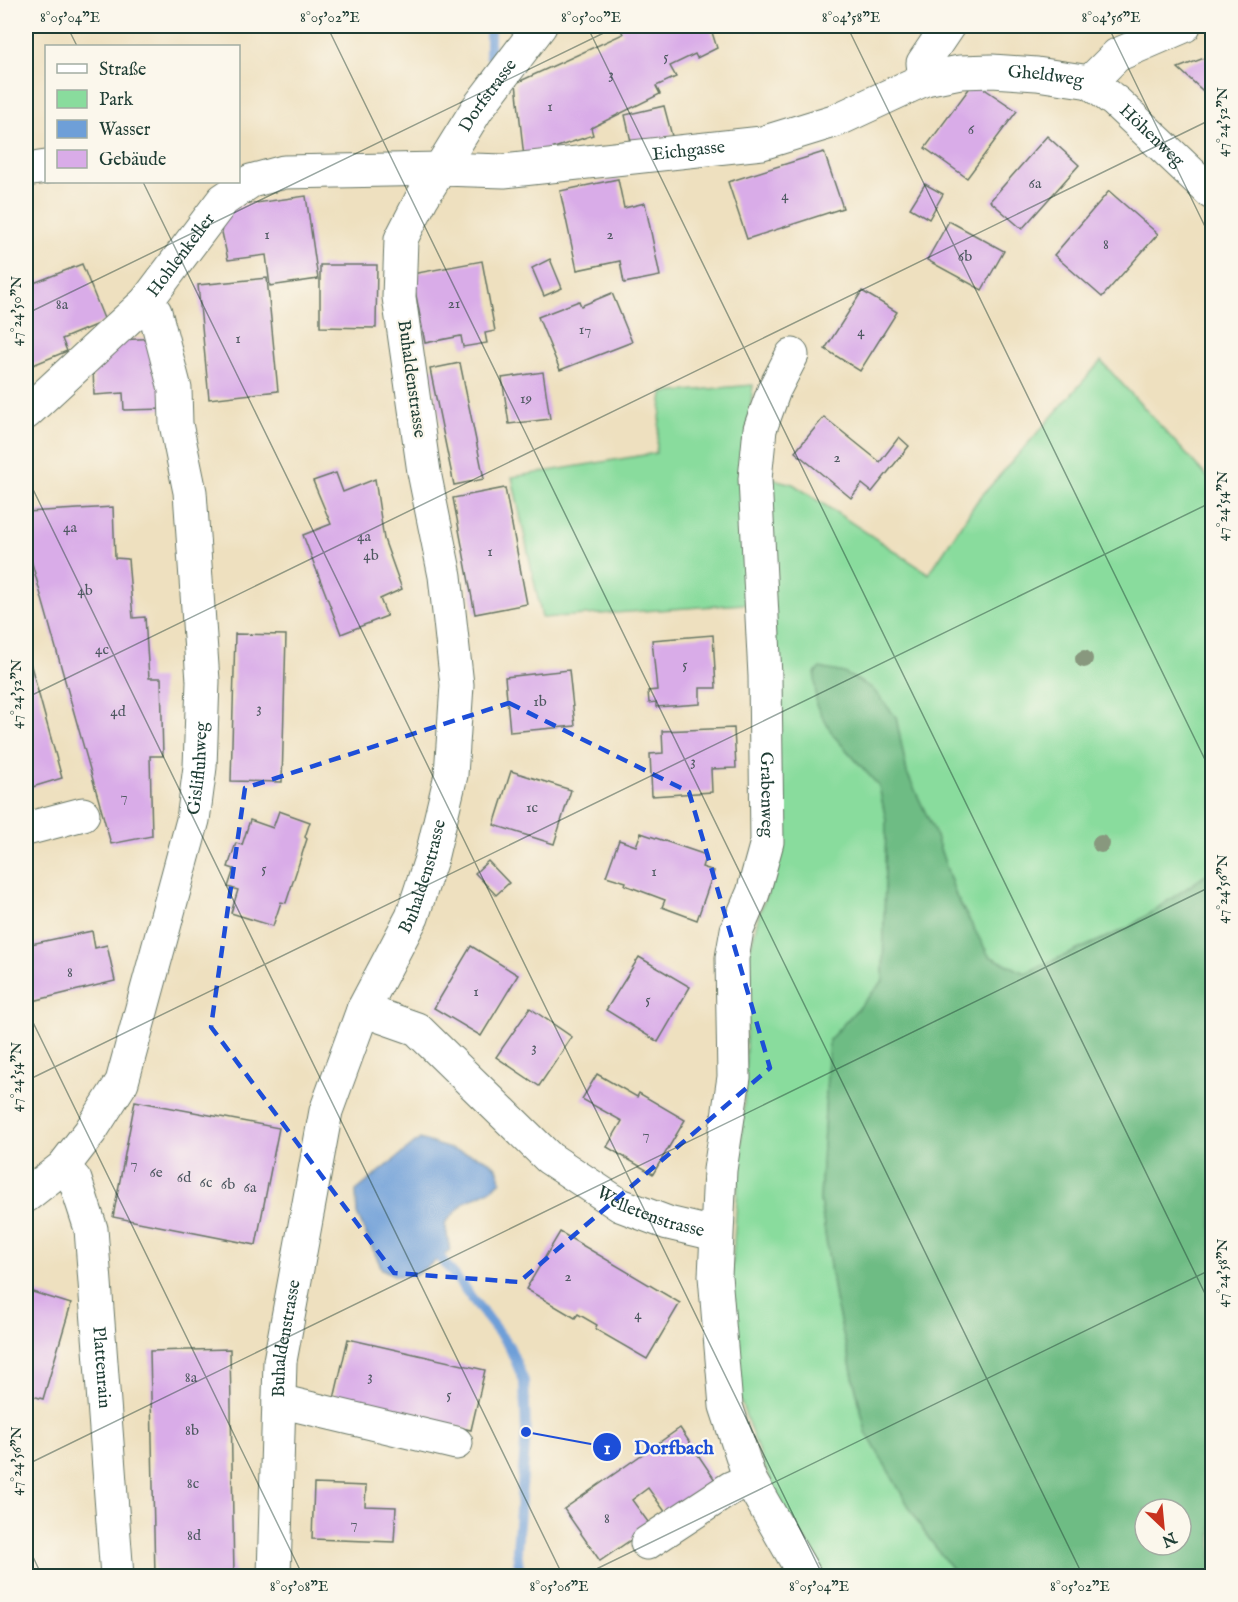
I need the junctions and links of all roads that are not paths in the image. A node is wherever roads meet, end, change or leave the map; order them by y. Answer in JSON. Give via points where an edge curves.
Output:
{"nodes":[{"id":1,"x":540,"y":26,"type":"edge"},
{"id":2,"x":948,"y":26,"type":"edge"},
{"id":3,"x":1184,"y":26,"type":"edge"},
{"id":4,"x":925,"y":79,"type":"junction"},
{"id":5,"x":1090,"y":82,"type":"junction"},
{"id":6,"x":45,"y":167,"type":"edge"},
{"id":7,"x":441,"y":169,"type":"junction"},
{"id":8,"x":26,"y":170,"type":"edge"},
{"id":9,"x":214,"y":191,"type":"edge"},
{"id":10,"x":1212,"y":193,"type":"edge"},
{"id":11,"x":146,"y":302,"type":"junction"},
{"id":12,"x":792,"y":355,"type":"dead end"},
{"id":13,"x":26,"y":413,"type":"edge"},
{"id":14,"x":83,"y":814,"type":"dead end"},
{"id":15,"x":26,"y":829,"type":"edge"},
{"id":16,"x":363,"y":1010,"type":"junction"},
{"id":17,"x":63,"y":1167,"type":"junction"},
{"id":18,"x":26,"y":1196,"type":"edge"},
{"id":19,"x":715,"y":1234,"type":"junction"},
{"id":20,"x":279,"y":1401,"type":"junction"},
{"id":21,"x":456,"y":1443,"type":"dead end"},
{"id":22,"x":750,"y":1480,"type":"junction"},
{"id":23,"x":647,"y":1543,"type":"dead end"},
{"id":24,"x":117,"y":1576,"type":"edge"},
{"id":25,"x":274,"y":1576,"type":"edge"},
{"id":26,"x":805,"y":1576,"type":"edge"}],
"edges":[{"from":1,"to":7,"type":"street","name":"Dorfstrasse","via":[[477,109]]},
{"from":2,"to":4,"type":"street","via":[[923,63]]},
{"from":3,"to":5,"type":"street","name":"Gheldweg","via":[[1117,55]]},
{"from":4,"to":5,"type":"street","name":"Gheldweg","via":[[992,71]]},
{"from":4,"to":7,"type":"street","name":"Eichgasse","via":[[837,120],[762,143],[539,169]]},
{"from":5,"to":10,"type":"street","name":"Höhenweg"},
{"from":6,"to":8,"type":"street"},
{"from":7,"to":9,"type":"street","name":"Hohlenkeller","via":[[284,172]]},
{"from":7,"to":16,"type":"street","name":"Buhaldenstrasse","via":[[401,239],[399,297],[424,472],[446,587],[457,684],[451,776],[412,917]]},
{"from":9,"to":11,"type":"street","name":"Hohlenkeller"},
{"from":11,"to":13,"type":"street","name":"Hohlenkeller"},
{"from":11,"to":17,"type":"street","name":"Gislifluhweg","via":[[155,312],[175,389],[176,424],[190,492],[203,681],[200,767],[184,860],[122,1082]]},
{"from":12,"to":19,"type":"street","name":"Grabenweg","via":[[760,429],[755,479],[765,676],[767,842],[753,893],[737,930],[732,958],[734,1077]]},
{"from":14,"to":15,"type":"street"},
{"from":16,"to":19,"type":"street","name":"Welletenstrasse","via":[[417,1029],[549,1158],[620,1205],[668,1223]]},
{"from":16,"to":20,"type":"street","name":"Buhaldenstrasse","via":[[326,1111],[280,1361]]},
{"from":17,"to":18,"type":"street","name":"Gislifluhweg"},
{"from":17,"to":24,"type":"street","name":"Plattenrain","via":[[75,1180],[91,1229]]},
{"from":19,"to":22,"type":"street","name":"Welletenstrasse","via":[[726,1406]]},
{"from":20,"to":21,"type":"street"},
{"from":20,"to":25,"type":"street","name":"Buhaldenstrasse"},
{"from":22,"to":23,"type":"street","via":[[731,1488]]},
{"from":22,"to":26,"type":"street","name":"Welletenstrasse"}]}
